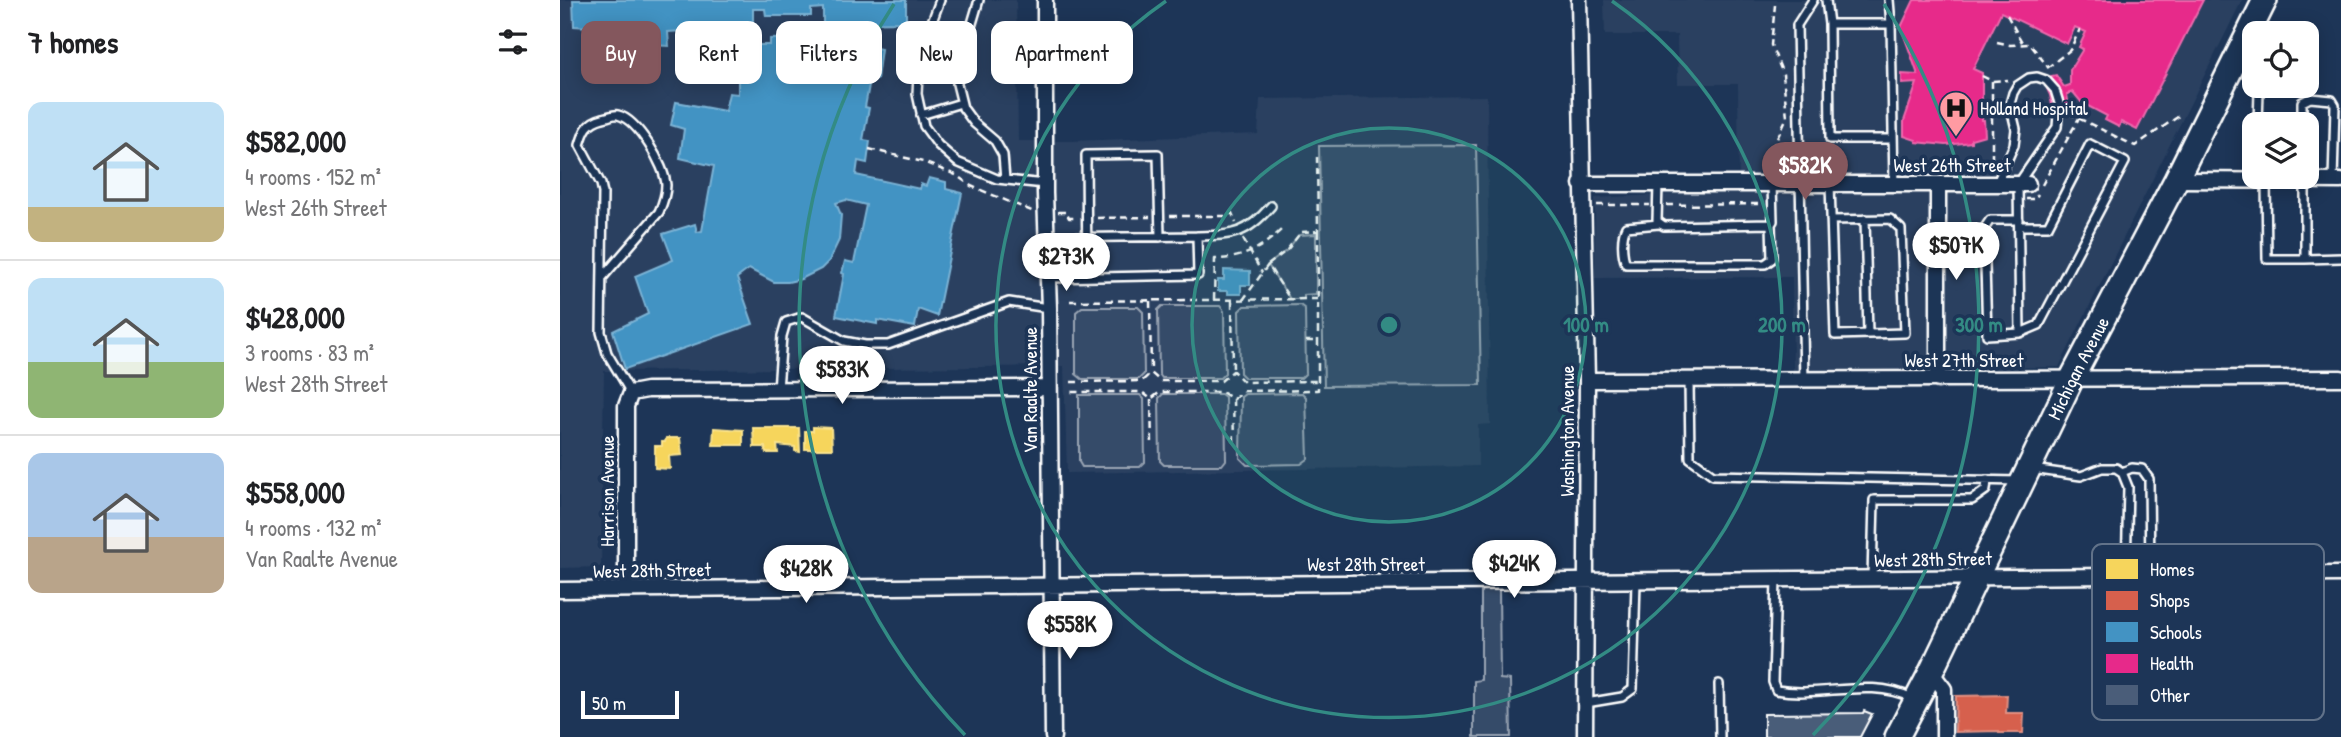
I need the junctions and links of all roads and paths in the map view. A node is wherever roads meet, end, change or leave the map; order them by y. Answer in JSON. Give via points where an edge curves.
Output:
{"nodes":[{"id":1,"x":940,"y":0,"type":"edge"},
{"id":2,"x":979,"y":0,"type":"edge"},
{"id":3,"x":1045,"y":0,"type":"edge"},
{"id":4,"x":1579,"y":0,"type":"edge"},
{"id":5,"x":1813,"y":0,"type":"edge"},
{"id":6,"x":1826,"y":0,"type":"edge"},
{"id":7,"x":1889,"y":0,"type":"edge"},
{"id":8,"x":2265,"y":0,"type":"edge"},
{"id":9,"x":1775,"y":5,"type":"dead end"},
{"id":10,"x":2007,"y":15,"type":"dead end"},
{"id":11,"x":932,"y":21,"type":"edge"},
{"id":12,"x":973,"y":21,"type":"edge"},
{"id":13,"x":1829,"y":24,"type":"junction"},
{"id":14,"x":1891,"y":24,"type":"junction"},
{"id":15,"x":2080,"y":29,"type":"dead end"},
{"id":16,"x":1997,"y":42,"type":"dead end"},
{"id":17,"x":2023,"y":44,"type":"junction"},
{"id":18,"x":1982,"y":76,"type":"dead end"},
{"id":19,"x":1992,"y":81,"type":"dead end"},
{"id":20,"x":918,"y":84,"type":"edge"},
{"id":21,"x":957,"y":84,"type":"edge"},
{"id":22,"x":961,"y":103,"type":"junction"},
{"id":23,"x":2059,"y":108,"type":"junction"},
{"id":24,"x":2302,"y":112,"type":"edge"},
{"id":25,"x":2182,"y":114,"type":"dead end"},
{"id":26,"x":921,"y":115,"type":"junction"},
{"id":27,"x":1893,"y":139,"type":"junction"},
{"id":28,"x":1317,"y":157,"type":"dead end"},
{"id":29,"x":2242,"y":179,"type":"edge"},
{"id":30,"x":1005,"y":180,"type":"junction"},
{"id":31,"x":2176,"y":180,"type":"junction"},
{"id":32,"x":2319,"y":181,"type":"edge"},
{"id":33,"x":2337,"y":181,"type":"edge"},
{"id":34,"x":1045,"y":184,"type":"junction"},
{"id":35,"x":1581,"y":184,"type":"junction"},
{"id":36,"x":1658,"y":184,"type":"junction"},
{"id":37,"x":1769,"y":184,"type":"junction"},
{"id":38,"x":1801,"y":184,"type":"junction"},
{"id":39,"x":1830,"y":184,"type":"junction"},
{"id":40,"x":1894,"y":184,"type":"junction"},
{"id":41,"x":1938,"y":184,"type":"junction"},
{"id":42,"x":1996,"y":184,"type":"junction"},
{"id":43,"x":2023,"y":184,"type":"junction"},
{"id":44,"x":2262,"y":189,"type":"edge"},
{"id":45,"x":2305,"y":189,"type":"edge"},
{"id":46,"x":1582,"y":205,"type":"junction"},
{"id":47,"x":1658,"y":205,"type":"junction"},
{"id":48,"x":1271,"y":206,"type":"dead end"},
{"id":49,"x":1232,"y":213,"type":"dead end"},
{"id":50,"x":1865,"y":219,"type":"junction"},
{"id":51,"x":1831,"y":220,"type":"junction"},
{"id":52,"x":2018,"y":223,"type":"junction"},
{"id":53,"x":1659,"y":224,"type":"junction"},
{"id":54,"x":1771,"y":224,"type":"junction"},
{"id":55,"x":1281,"y":230,"type":"dead end"},
{"id":56,"x":1318,"y":231,"type":"junction"},
{"id":57,"x":1240,"y":232,"type":"junction"},
{"id":58,"x":1198,"y":236,"type":"junction"},
{"id":59,"x":1160,"y":237,"type":"junction"},
{"id":60,"x":1047,"y":238,"type":"junction"},
{"id":61,"x":1087,"y":238,"type":"junction"},
{"id":62,"x":1250,"y":252,"type":"junction"},
{"id":63,"x":2305,"y":258,"type":"junction"},
{"id":64,"x":2341,"y":258,"type":"edge"},
{"id":65,"x":1268,"y":265,"type":"junction"},
{"id":66,"x":1262,"y":273,"type":"junction"},
{"id":67,"x":1087,"y":276,"type":"junction"},
{"id":68,"x":602,"y":278,"type":"junction"},
{"id":69,"x":1048,"y":278,"type":"junction"},
{"id":70,"x":1290,"y":299,"type":"junction"},
{"id":71,"x":1318,"y":299,"type":"junction"},
{"id":72,"x":1214,"y":300,"type":"junction"},
{"id":73,"x":1232,"y":300,"type":"junction"},
{"id":74,"x":1243,"y":300,"type":"junction"},
{"id":75,"x":1070,"y":301,"type":"dead end"},
{"id":76,"x":1150,"y":301,"type":"junction"},
{"id":77,"x":1049,"y":308,"type":"junction"},
{"id":78,"x":2020,"y":333,"type":"junction"},
{"id":79,"x":1868,"y":334,"type":"junction"},
{"id":80,"x":1306,"y":341,"type":"dead end"},
{"id":81,"x":1318,"y":341,"type":"junction"},
{"id":82,"x":1233,"y":371,"type":"junction"},
{"id":83,"x":1151,"y":373,"type":"junction"},
{"id":84,"x":2341,"y":377,"type":"edge"},
{"id":85,"x":2073,"y":379,"type":"junction"},
{"id":86,"x":1587,"y":380,"type":"junction"},
{"id":87,"x":1804,"y":380,"type":"junction"},
{"id":88,"x":1938,"y":380,"type":"junction"},
{"id":89,"x":1142,"y":381,"type":"junction"},
{"id":90,"x":1160,"y":381,"type":"junction"},
{"id":91,"x":1222,"y":381,"type":"junction"},
{"id":92,"x":1318,"y":381,"type":"junction"},
{"id":93,"x":1689,"y":381,"type":"junction"},
{"id":94,"x":1071,"y":382,"type":"dead end"},
{"id":95,"x":1244,"y":382,"type":"junction"},
{"id":96,"x":1049,"y":388,"type":"junction"},
{"id":97,"x":778,"y":389,"type":"junction"},
{"id":98,"x":1244,"y":391,"type":"junction"},
{"id":99,"x":1071,"y":392,"type":"dead end"},
{"id":100,"x":1142,"y":392,"type":"junction"},
{"id":101,"x":1160,"y":392,"type":"junction"},
{"id":102,"x":1222,"y":392,"type":"junction"},
{"id":103,"x":631,"y":393,"type":"junction"},
{"id":104,"x":1151,"y":399,"type":"junction"},
{"id":105,"x":1233,"y":399,"type":"junction"},
{"id":106,"x":1234,"y":444,"type":"dead end"},
{"id":107,"x":1152,"y":445,"type":"dead end"},
{"id":108,"x":2122,"y":472,"type":"junction"},
{"id":109,"x":2025,"y":475,"type":"junction"},
{"id":110,"x":1987,"y":480,"type":"junction"},
{"id":111,"x":2127,"y":544,"type":"edge"},
{"id":112,"x":2150,"y":544,"type":"edge"},
{"id":113,"x":2092,"y":576,"type":"edge"},
{"id":114,"x":1976,"y":578,"type":"junction"},
{"id":115,"x":1872,"y":579,"type":"junction"},
{"id":116,"x":1776,"y":580,"type":"junction"},
{"id":117,"x":1636,"y":581,"type":"junction"},
{"id":118,"x":1586,"y":582,"type":"junction"},
{"id":119,"x":1051,"y":586,"type":"junction"},
{"id":120,"x":626,"y":589,"type":"junction"},
{"id":121,"x":560,"y":590,"type":"edge"},
{"id":122,"x":1931,"y":672,"type":"junction"},
{"id":123,"x":1719,"y":684,"type":"dead end"},
{"id":124,"x":1916,"y":700,"type":"junction"},
{"id":125,"x":1586,"y":703,"type":"junction"},
{"id":126,"x":1053,"y":737,"type":"edge"},
{"id":127,"x":1586,"y":737,"type":"edge"},
{"id":128,"x":1720,"y":737,"type":"edge"},
{"id":129,"x":1897,"y":737,"type":"edge"},
{"id":130,"x":1944,"y":737,"type":"edge"}],
"edges":[{"from":1,"to":11,"type":"lane"},
{"from":2,"to":12,"type":"lane"},
{"from":3,"to":34,"type":"street","name":"Van Raalte Avenue"},
{"from":4,"to":35,"type":"street","name":"Washington Avenue"},
{"from":5,"to":38,"type":"lane","via":[[1797,25]]},
{"from":6,"to":13,"type":"lane"},
{"from":7,"to":14,"type":"lane"},
{"from":8,"to":31,"type":"main road","name":"Michigan Avenue"},
{"from":9,"to":37,"type":"path","via":[[1771,45],[1783,74],[1787,117],[1767,160]]},
{"from":10,"to":17,"type":"path"},
{"from":13,"to":14,"type":"lane"},
{"from":13,"to":27,"type":"lane","via":[[1830,139]]},
{"from":14,"to":27,"type":"lane"},
{"from":15,"to":17,"type":"path","via":[[2070,50],[2048,67],[2030,44]]},
{"from":16,"to":17,"type":"path"},
{"from":18,"to":19,"type":"path"},
{"from":20,"to":26,"type":"lane"},
{"from":21,"to":22,"type":"lane"},
{"from":22,"to":26,"type":"lane"},
{"from":22,"to":30,"type":"lane","via":[[974,123],[995,141],[1003,155]]},
{"from":23,"to":25,"type":"path","via":[[2135,146]]},
{"from":23,"to":42,"type":"lane","via":[[2055,90],[2046,80],[2029,78],[2017,86],[2010,104],[2016,129],[2014,145]]},
{"from":23,"to":43,"type":"lane","via":[[2057,127]]},
{"from":24,"to":33,"type":"lane","via":[[2302,102],[2310,98],[2332,100],[2335,105]]},
{"from":26,"to":30,"type":"lane","via":[[938,145],[957,162]]},
{"from":27,"to":40,"type":"lane"},
{"from":28,"to":56,"type":"path"},
{"from":29,"to":31,"type":"street"},
{"from":30,"to":34,"type":"lane"},
{"from":31,"to":85,"type":"main road","name":"Michigan Avenue"},
{"from":32,"to":33,"type":"street"},
{"from":34,"to":60,"type":"street","name":"Van Raalte Avenue"},
{"from":35,"to":36,"type":"street","name":"West 26th Street"},
{"from":35,"to":46,"type":"street","name":"Washington Avenue"},
{"from":36,"to":37,"type":"street","name":"West 26th Street"},
{"from":36,"to":47,"type":"lane"},
{"from":37,"to":38,"type":"street","name":"West 26th Street"},
{"from":37,"to":47,"type":"path","via":[[1764,204]]},
{"from":37,"to":54,"type":"lane"},
{"from":38,"to":39,"type":"street","name":"West 26th Street"},
{"from":38,"to":87,"type":"lane"},
{"from":39,"to":40,"type":"street","name":"West 26th Street"},
{"from":39,"to":51,"type":"lane"},
{"from":40,"to":41,"type":"street","name":"West 26th Street"},
{"from":41,"to":42,"type":"street","name":"West 26th Street"},
{"from":41,"to":88,"type":"street"},
{"from":42,"to":43,"type":"street","name":"West 26th Street"},
{"from":43,"to":52,"type":"lane"},
{"from":44,"to":63,"type":"lane","via":[[2267,259]]},
{"from":45,"to":63,"type":"lane"},
{"from":46,"to":47,"type":"path"},
{"from":46,"to":86,"type":"street","name":"Washington Avenue"},
{"from":47,"to":53,"type":"lane"},
{"from":48,"to":57,"type":"lane"},
{"from":49,"to":57,"type":"path"},
{"from":50,"to":51,"type":"lane"},
{"from":50,"to":79,"type":"lane"},
{"from":50,"to":79,"type":"lane","via":[[1890,219],[1901,229],[1905,332]]},
{"from":51,"to":79,"type":"lane","via":[[1835,335]]},
{"from":52,"to":78,"type":"lane"},
{"from":52,"to":78,"type":"lane","via":[[1990,220],[1984,229],[1987,335]]},
{"from":52,"to":78,"type":"lane","via":[[2048,226],[2091,144],[2125,162],[2039,325]]},
{"from":53,"to":54,"type":"lane"},
{"from":53,"to":54,"type":"lane","via":[[1626,227],[1626,264],[1765,264],[1772,259]]},
{"from":55,"to":62,"type":"path"},
{"from":56,"to":65,"type":"path","via":[[1301,232]]},
{"from":56,"to":71,"type":"path"},
{"from":57,"to":58,"type":"lane"},
{"from":57,"to":62,"type":"path"},
{"from":58,"to":59,"type":"lane"},
{"from":58,"to":67,"type":"lane","via":[[1198,275]]},
{"from":59,"to":61,"type":"lane"},
{"from":59,"to":61,"type":"lane","via":[[1158,154],[1146,154],[1086,155]]},
{"from":60,"to":61,"type":"lane"},
{"from":60,"to":69,"type":"street","name":"Van Raalte Avenue"},
{"from":61,"to":67,"type":"lane"},
{"from":62,"to":66,"type":"path"},
{"from":62,"to":72,"type":"path","via":[[1215,259]]},
{"from":63,"to":64,"type":"lane"},
{"from":65,"to":66,"type":"path"},
{"from":65,"to":70,"type":"path"},
{"from":66,"to":74,"type":"path"},
{"from":67,"to":69,"type":"lane"},
{"from":68,"to":68,"type":"lane","via":[[603,193],[580,145],[586,127],[616,114],[627,119],[649,143],[666,184],[659,212]]},
{"from":68,"to":103,"type":"lane","via":[[601,332],[607,353]]},
{"from":69,"to":77,"type":"street","name":"Van Raalte Avenue"},
{"from":70,"to":71,"type":"path"},
{"from":70,"to":74,"type":"path"},
{"from":71,"to":81,"type":"path"},
{"from":72,"to":73,"type":"path"},
{"from":72,"to":76,"type":"path"},
{"from":73,"to":74,"type":"path"},
{"from":73,"to":82,"type":"path"},
{"from":75,"to":76,"type":"path"},
{"from":76,"to":83,"type":"path"},
{"from":77,"to":96,"type":"street","name":"Van Raalte Avenue"},
{"from":77,"to":97,"type":"lane","via":[[1009,302],[888,345],[844,341],[802,317],[786,322]]},
{"from":80,"to":81,"type":"path"},
{"from":81,"to":92,"type":"path"},
{"from":82,"to":91,"type":"path"},
{"from":82,"to":95,"type":"path"},
{"from":83,"to":89,"type":"path"},
{"from":83,"to":90,"type":"path"},
{"from":84,"to":85,"type":"street","name":"West 27th Street"},
{"from":85,"to":88,"type":"street","name":"West 27th Street"},
{"from":85,"to":109,"type":"main road","name":"Michigan Avenue"},
{"from":86,"to":93,"type":"street","name":"West 27th Street"},
{"from":86,"to":118,"type":"street","name":"Washington Avenue"},
{"from":87,"to":88,"type":"street","name":"West 27th Street"},
{"from":87,"to":93,"type":"street","name":"West 27th Street"},
{"from":89,"to":94,"type":"path"},
{"from":89,"to":100,"type":"path"},
{"from":90,"to":91,"type":"path"},
{"from":90,"to":101,"type":"path"},
{"from":91,"to":102,"type":"path"},
{"from":92,"to":95,"type":"path"},
{"from":92,"to":98,"type":"path","via":[[1318,390]]},
{"from":93,"to":110,"type":"lane","via":[[1689,458],[1713,475]]},
{"from":95,"to":98,"type":"path"},
{"from":96,"to":97,"type":"street"},
{"from":96,"to":119,"type":"street","name":"Van Raalte Avenue"},
{"from":97,"to":103,"type":"street"},
{"from":98,"to":105,"type":"path"},
{"from":99,"to":100,"type":"path"},
{"from":100,"to":104,"type":"path"},
{"from":101,"to":102,"type":"path"},
{"from":101,"to":104,"type":"path"},
{"from":102,"to":105,"type":"path"},
{"from":103,"to":120,"type":"street","name":"Harrison Avenue","via":[[626,406]]},
{"from":104,"to":107,"type":"path"},
{"from":105,"to":106,"type":"path"},
{"from":108,"to":109,"type":"lane","via":[[2102,468],[2081,476]]},
{"from":108,"to":111,"type":"lane","via":[[2128,488]]},
{"from":108,"to":112,"type":"lane","via":[[2142,469],[2149,479]]},
{"from":109,"to":110,"type":"lane"},
{"from":109,"to":114,"type":"main road","name":"Michigan Avenue"},
{"from":110,"to":115,"type":"lane","via":[[1986,490],[1972,500],[1874,500]]},
{"from":113,"to":114,"type":"street","name":"West 28th Street"},
{"from":114,"to":115,"type":"street","name":"West 28th Street"},
{"from":114,"to":122,"type":"main road","name":"Michigan Avenue"},
{"from":115,"to":116,"type":"street","name":"West 28th Street"},
{"from":116,"to":117,"type":"street","name":"West 28th Street"},
{"from":116,"to":124,"type":"lane","via":[[1776,690],[1870,688],[1895,690]]},
{"from":117,"to":118,"type":"street","name":"West 28th Street"},
{"from":117,"to":125,"type":"lane","via":[[1633,689],[1622,697]]},
{"from":118,"to":119,"type":"street","name":"West 28th Street"},
{"from":118,"to":125,"type":"street","name":"Washington Avenue"},
{"from":119,"to":120,"type":"street","name":"West 28th Street"},
{"from":119,"to":126,"type":"street","name":"Van Raalte Avenue"},
{"from":120,"to":121,"type":"street","name":"West 28th Street"},
{"from":122,"to":124,"type":"main road","name":"Michigan Avenue"},
{"from":122,"to":130,"type":"street","via":[[1944,689]]},
{"from":123,"to":128,"type":"lane"},
{"from":124,"to":129,"type":"main road","name":"Michigan Avenue"},
{"from":125,"to":127,"type":"street","name":"Washington Avenue"}]}
